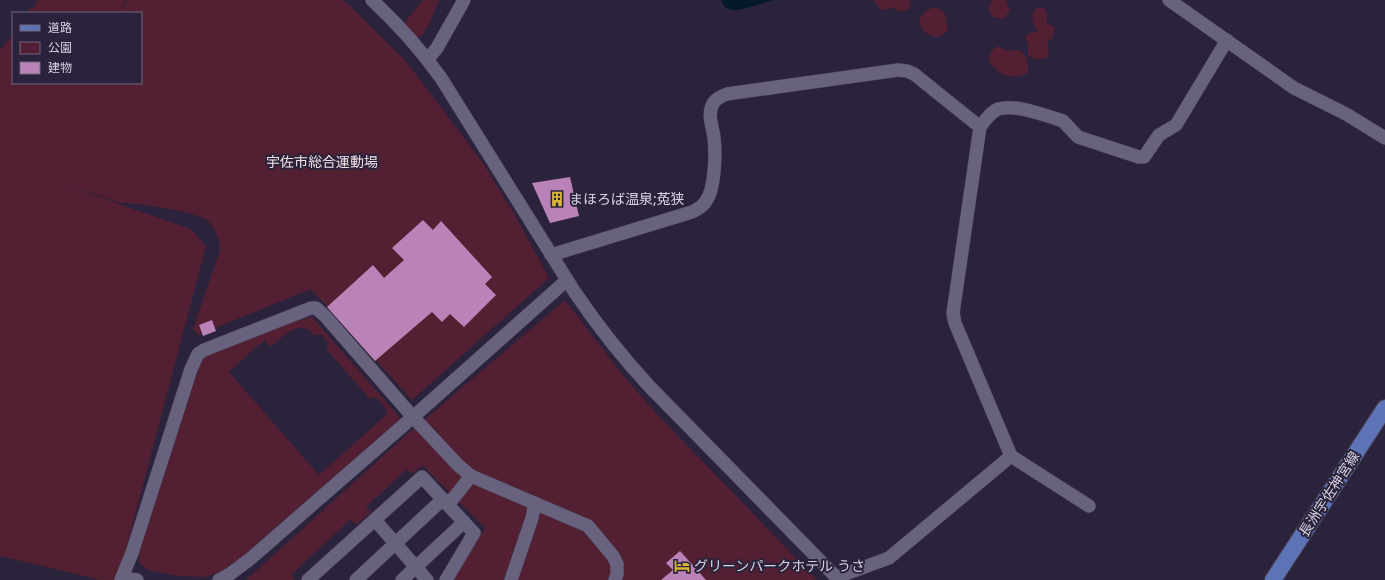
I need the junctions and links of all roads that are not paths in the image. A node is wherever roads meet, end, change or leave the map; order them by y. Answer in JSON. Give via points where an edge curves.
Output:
{"nodes":[{"id":1,"x":372,"y":0,"type":"edge"},
{"id":2,"x":464,"y":0,"type":"edge"},
{"id":3,"x":1168,"y":0,"type":"edge"},
{"id":4,"x":1227,"y":40,"type":"junction"},
{"id":5,"x":428,"y":60,"type":"junction"},
{"id":6,"x":980,"y":127,"type":"junction"},
{"id":7,"x":1385,"y":138,"type":"edge"},
{"id":8,"x":551,"y":255,"type":"junction"},
{"id":9,"x":567,"y":280,"type":"junction"},
{"id":10,"x":1385,"y":408,"type":"edge"},
{"id":11,"x":414,"y":417,"type":"junction"},
{"id":12,"x":1010,"y":456,"type":"junction"},
{"id":13,"x":470,"y":476,"type":"junction"},
{"id":14,"x":446,"y":502,"type":"junction"},
{"id":15,"x":535,"y":503,"type":"junction"},
{"id":16,"x":1089,"y":506,"type":"dead end"},
{"id":17,"x":375,"y":520,"type":"junction"},
{"id":18,"x":464,"y":522,"type":"junction"},
{"id":19,"x":395,"y":544,"type":"junction"},
{"id":20,"x":416,"y":567,"type":"junction"},
{"id":21,"x":122,"y":579,"type":"edge"},
{"id":22,"x":838,"y":579,"type":"edge"},
{"id":23,"x":137,"y":580,"type":"edge"},
{"id":24,"x":219,"y":580,"type":"edge"},
{"id":25,"x":308,"y":580,"type":"edge"},
{"id":26,"x":356,"y":580,"type":"edge"},
{"id":27,"x":402,"y":580,"type":"edge"},
{"id":28,"x":427,"y":580,"type":"edge"},
{"id":29,"x":446,"y":580,"type":"edge"},
{"id":30,"x":511,"y":580,"type":"edge"},
{"id":31,"x":615,"y":580,"type":"edge"},
{"id":32,"x":1273,"y":580,"type":"edge"}],
"edges":[{"from":1,"to":5,"type":"street"},
{"from":2,"to":5,"type":"street"},
{"from":3,"to":4,"type":"street"},
{"from":4,"to":6,"type":"street","via":[[1176,125],[1159,135],[1144,157],[1078,137],[1057,119],[1013,108],[998,110],[986,118]]},
{"from":4,"to":7,"type":"street","via":[[1294,88],[1346,114]]},
{"from":5,"to":8,"type":"street"},
{"from":6,"to":8,"type":"street","via":[[907,71],[898,70],[727,94],[714,101],[711,109],[714,164],[709,197],[703,206],[692,212]]},
{"from":6,"to":12,"type":"street","via":[[954,313],[958,331]]},
{"from":8,"to":9,"type":"street"},
{"from":9,"to":11,"type":"street"},
{"from":9,"to":22,"type":"street","via":[[593,319],[637,373]]},
{"from":10,"to":32,"type":"main road","name":"長洲宇佐神宮線"},
{"from":11,"to":13,"type":"street"},
{"from":11,"to":21,"type":"street","via":[[316,308],[200,352],[193,363]]},
{"from":11,"to":24,"type":"street","via":[[250,559]]},
{"from":12,"to":16,"type":"street"},
{"from":12,"to":22,"type":"street","via":[[896,553]]},
{"from":13,"to":14,"type":"street"},
{"from":13,"to":15,"type":"street"},
{"from":14,"to":17,"type":"street","via":[[422,477]]},
{"from":14,"to":18,"type":"street"},
{"from":14,"to":19,"type":"street"},
{"from":15,"to":30,"type":"street"},
{"from":15,"to":31,"type":"street","via":[[588,526],[613,556],[617,564]]},
{"from":17,"to":19,"type":"street"},
{"from":17,"to":25,"type":"street"},
{"from":18,"to":20,"type":"street"},
{"from":18,"to":29,"type":"street","via":[[474,532]]},
{"from":19,"to":20,"type":"street"},
{"from":19,"to":26,"type":"street"},
{"from":20,"to":27,"type":"street"},
{"from":20,"to":28,"type":"street"},
{"from":21,"to":23,"type":"street"}]}
